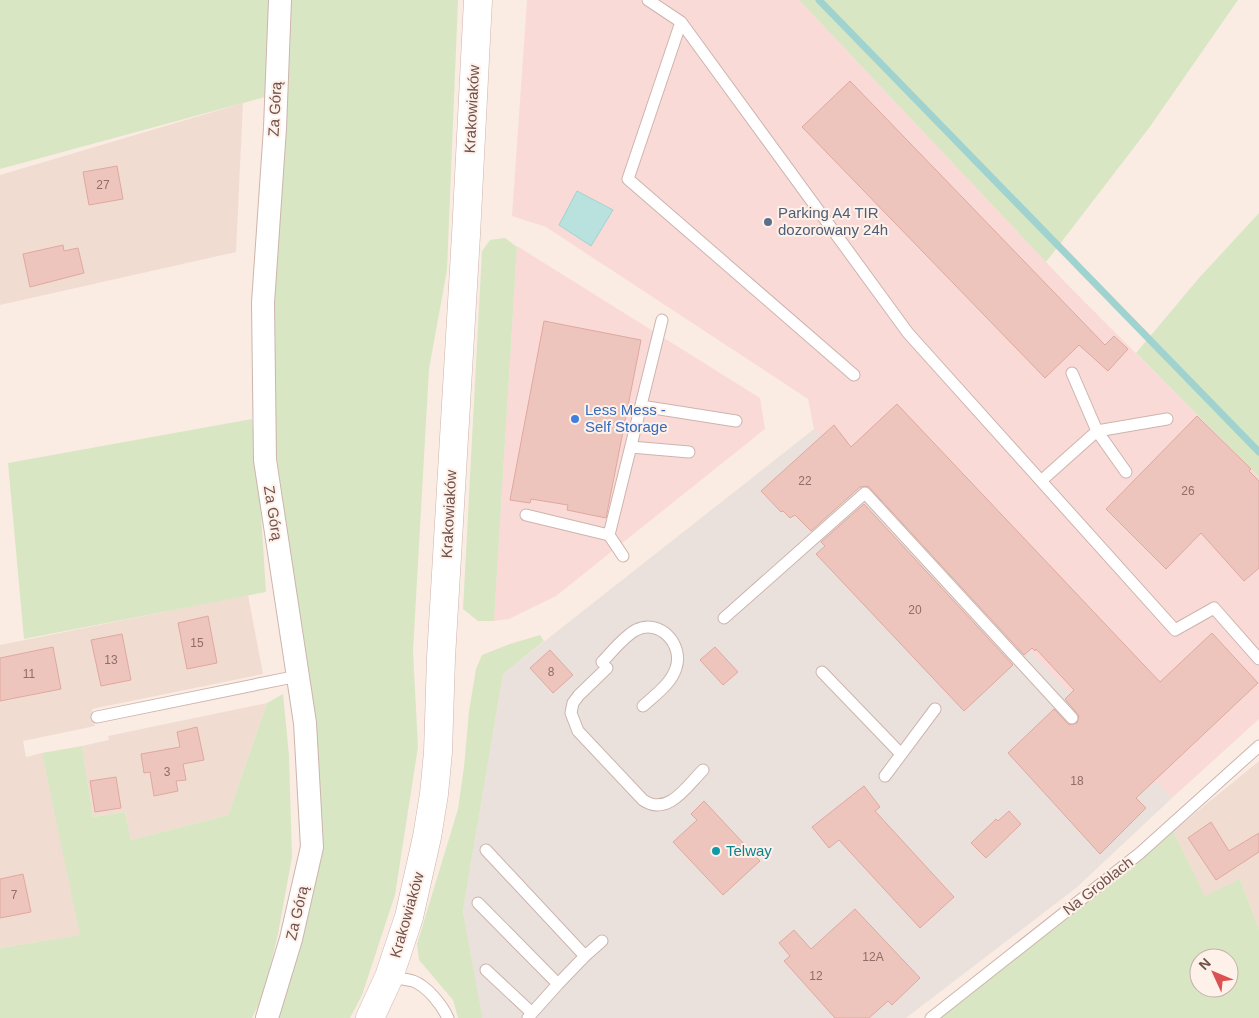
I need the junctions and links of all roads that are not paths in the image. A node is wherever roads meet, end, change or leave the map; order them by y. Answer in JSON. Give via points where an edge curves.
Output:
{"nodes":[{"id":1,"x":280,"y":0,"type":"edge"},
{"id":2,"x":478,"y":0,"type":"edge"},
{"id":3,"x":648,"y":0,"type":"edge"},
{"id":4,"x":681,"y":22,"type":"junction"},
{"id":5,"x":662,"y":320,"type":"dead end"},
{"id":6,"x":1072,"y":373,"type":"dead end"},
{"id":7,"x":854,"y":376,"type":"dead end"},
{"id":8,"x":641,"y":406,"type":"junction"},
{"id":9,"x":1167,"y":419,"type":"dead end"},
{"id":10,"x":736,"y":421,"type":"dead end"},
{"id":11,"x":1097,"y":431,"type":"junction"},
{"id":12,"x":631,"y":447,"type":"junction"},
{"id":13,"x":689,"y":452,"type":"dead end"},
{"id":14,"x":1126,"y":472,"type":"dead end"},
{"id":15,"x":1042,"y":481,"type":"junction"},
{"id":16,"x":526,"y":515,"type":"dead end"},
{"id":17,"x":610,"y":536,"type":"junction"},
{"id":18,"x":623,"y":556,"type":"dead end"},
{"id":19,"x":724,"y":618,"type":"dead end"},
{"id":20,"x":1259,"y":659,"type":"edge"},
{"id":21,"x":822,"y":672,"type":"dead end"},
{"id":22,"x":298,"y":676,"type":"junction"},
{"id":23,"x":643,"y":706,"type":"dead end"},
{"id":24,"x":935,"y":708,"type":"dead end"},
{"id":25,"x":97,"y":717,"type":"dead end"},
{"id":26,"x":1072,"y":718,"type":"dead end"},
{"id":27,"x":1259,"y":746,"type":"edge"},
{"id":28,"x":901,"y":754,"type":"junction"},
{"id":29,"x":703,"y":770,"type":"dead end"},
{"id":30,"x":884,"y":776,"type":"dead end"},
{"id":31,"x":486,"y":850,"type":"dead end"},
{"id":32,"x":478,"y":903,"type":"dead end"},
{"id":33,"x":602,"y":941,"type":"dead end"},
{"id":34,"x":586,"y":956,"type":"junction"},
{"id":35,"x":486,"y":970,"type":"dead end"},
{"id":36,"x":389,"y":977,"type":"junction"},
{"id":37,"x":558,"y":984,"type":"junction"},
{"id":38,"x":530,"y":1016,"type":"edge"},
{"id":39,"x":267,"y":1018,"type":"edge"},
{"id":40,"x":370,"y":1018,"type":"edge"},
{"id":41,"x":448,"y":1018,"type":"edge"},
{"id":42,"x":931,"y":1018,"type":"edge"}],
"edges":[{"from":1,"to":22,"type":"street","name":"Za Górą","via":[[263,304],[265,460]]},
{"from":2,"to":36,"type":"main road","name":"Krakowiaków","via":[[438,752],[428,837],[409,917]]},
{"from":3,"to":4,"type":"lane"},
{"from":4,"to":7,"type":"lane","via":[[628,179]]},
{"from":4,"to":15,"type":"lane","via":[[908,333]]},
{"from":5,"to":8,"type":"lane"},
{"from":6,"to":11,"type":"lane"},
{"from":8,"to":10,"type":"lane"},
{"from":8,"to":12,"type":"lane"},
{"from":9,"to":11,"type":"lane"},
{"from":11,"to":14,"type":"lane"},
{"from":11,"to":15,"type":"lane"},
{"from":12,"to":13,"type":"lane"},
{"from":12,"to":17,"type":"lane"},
{"from":15,"to":20,"type":"lane","via":[[1175,630],[1214,608]]},
{"from":16,"to":17,"type":"lane"},
{"from":17,"to":18,"type":"lane"},
{"from":19,"to":26,"type":"lane","via":[[865,493]]},
{"from":21,"to":28,"type":"lane"},
{"from":22,"to":25,"type":"lane"},
{"from":22,"to":39,"type":"street","name":"Za Górą","via":[[305,723],[312,847],[291,939]]},
{"from":23,"to":29,"type":"lane","via":[[664,688],[677,667],[678,656],[669,636],[649,627],[629,635],[579,695],[571,713],[578,731],[650,804],[670,803]]},
{"from":24,"to":28,"type":"lane"},
{"from":27,"to":42,"type":"lane","name":"Na Groblach","via":[[1140,853]]},
{"from":28,"to":30,"type":"lane"},
{"from":31,"to":34,"type":"lane"},
{"from":32,"to":37,"type":"lane"},
{"from":33,"to":34,"type":"lane"},
{"from":34,"to":37,"type":"lane"},
{"from":35,"to":38,"type":"lane"},
{"from":36,"to":40,"type":"main road","name":"Krakowiaków"},
{"from":36,"to":41,"type":"lane","via":[[415,982],[433,996]]},
{"from":37,"to":38,"type":"lane"}]}
